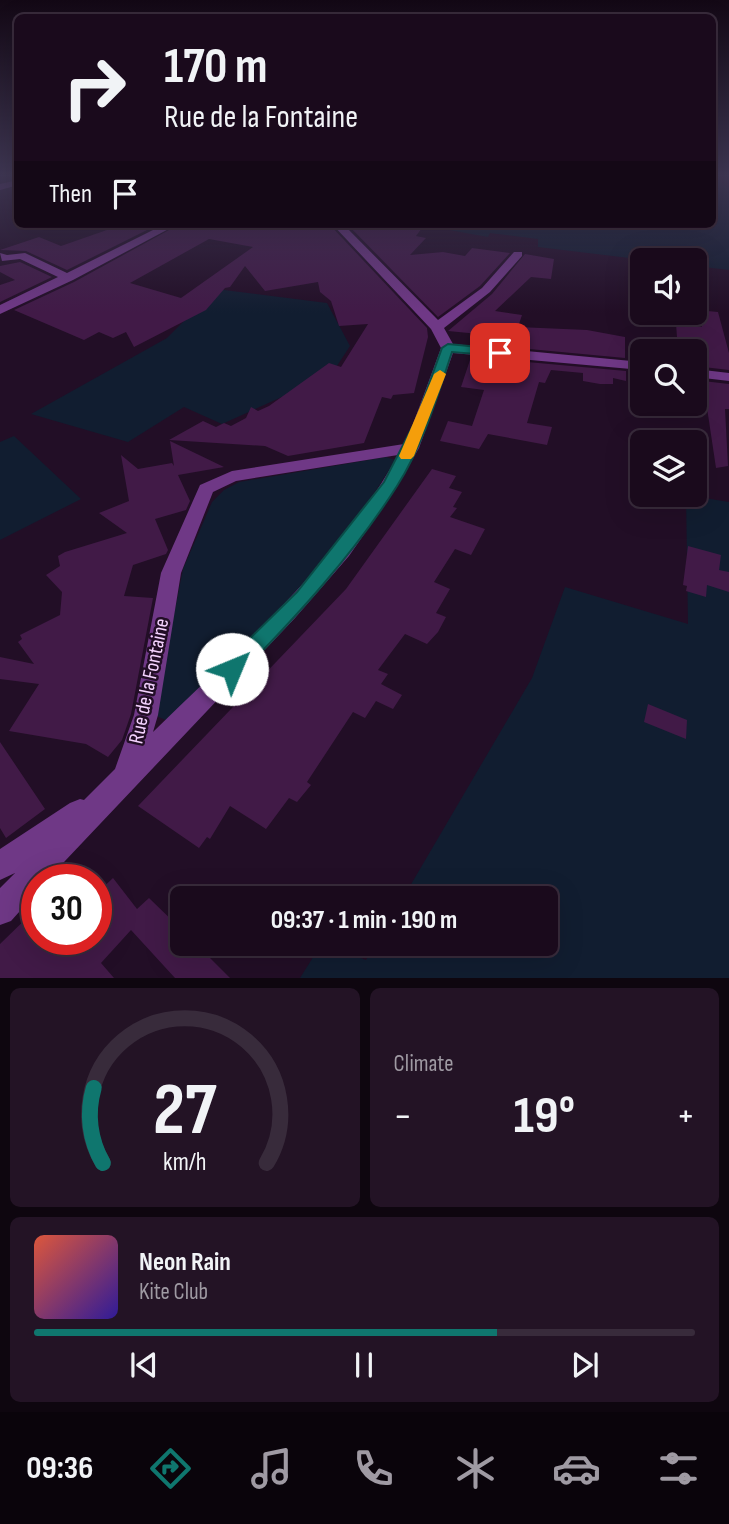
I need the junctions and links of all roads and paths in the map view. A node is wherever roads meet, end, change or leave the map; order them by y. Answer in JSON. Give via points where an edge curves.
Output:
{"nodes":[{"id":1,"x":165,"y":228,"type":"edge"},
{"id":2,"x":341,"y":228,"type":"edge"},
{"id":3,"x":518,"y":254,"type":"dead end"},
{"id":4,"x":0,"y":256,"type":"edge"},
{"id":5,"x":69,"y":278,"type":"junction"},
{"id":6,"x":0,"y":310,"type":"edge"},
{"id":7,"x":437,"y":327,"type":"junction"},
{"id":8,"x":448,"y":348,"type":"junction"},
{"id":9,"x":630,"y":365,"type":"edge"},
{"id":10,"x":707,"y":374,"type":"edge"},
{"id":11,"x":729,"y":377,"type":"edge"},
{"id":12,"x":411,"y":448,"type":"junction"},
{"id":13,"x":124,"y":777,"type":"junction"},
{"id":14,"x":0,"y":866,"type":"edge"},
{"id":15,"x":0,"y":910,"type":"edge"}],
"edges":[{"from":1,"to":5,"type":"street"},
{"from":2,"to":7,"type":"street"},
{"from":3,"to":7,"type":"street","via":[[486,290]]},
{"from":4,"to":5,"type":"street","via":[[21,255]]},
{"from":5,"to":6,"type":"street"},
{"from":7,"to":8,"type":"street"},
{"from":8,"to":9,"type":"street"},
{"from":8,"to":12,"type":"street","name":"Rue de la Fontaine"},
{"from":10,"to":11,"type":"street"},
{"from":12,"to":13,"type":"street","name":"Rue de la Fontaine","via":[[365,520],[304,597]]},
{"from":12,"to":13,"type":"street","name":"Rue de la Fontaine","via":[[232,476],[206,489],[171,573],[146,715]]},
{"from":13,"to":14,"type":"street","via":[[57,830]]},
{"from":13,"to":15,"type":"street"}]}
